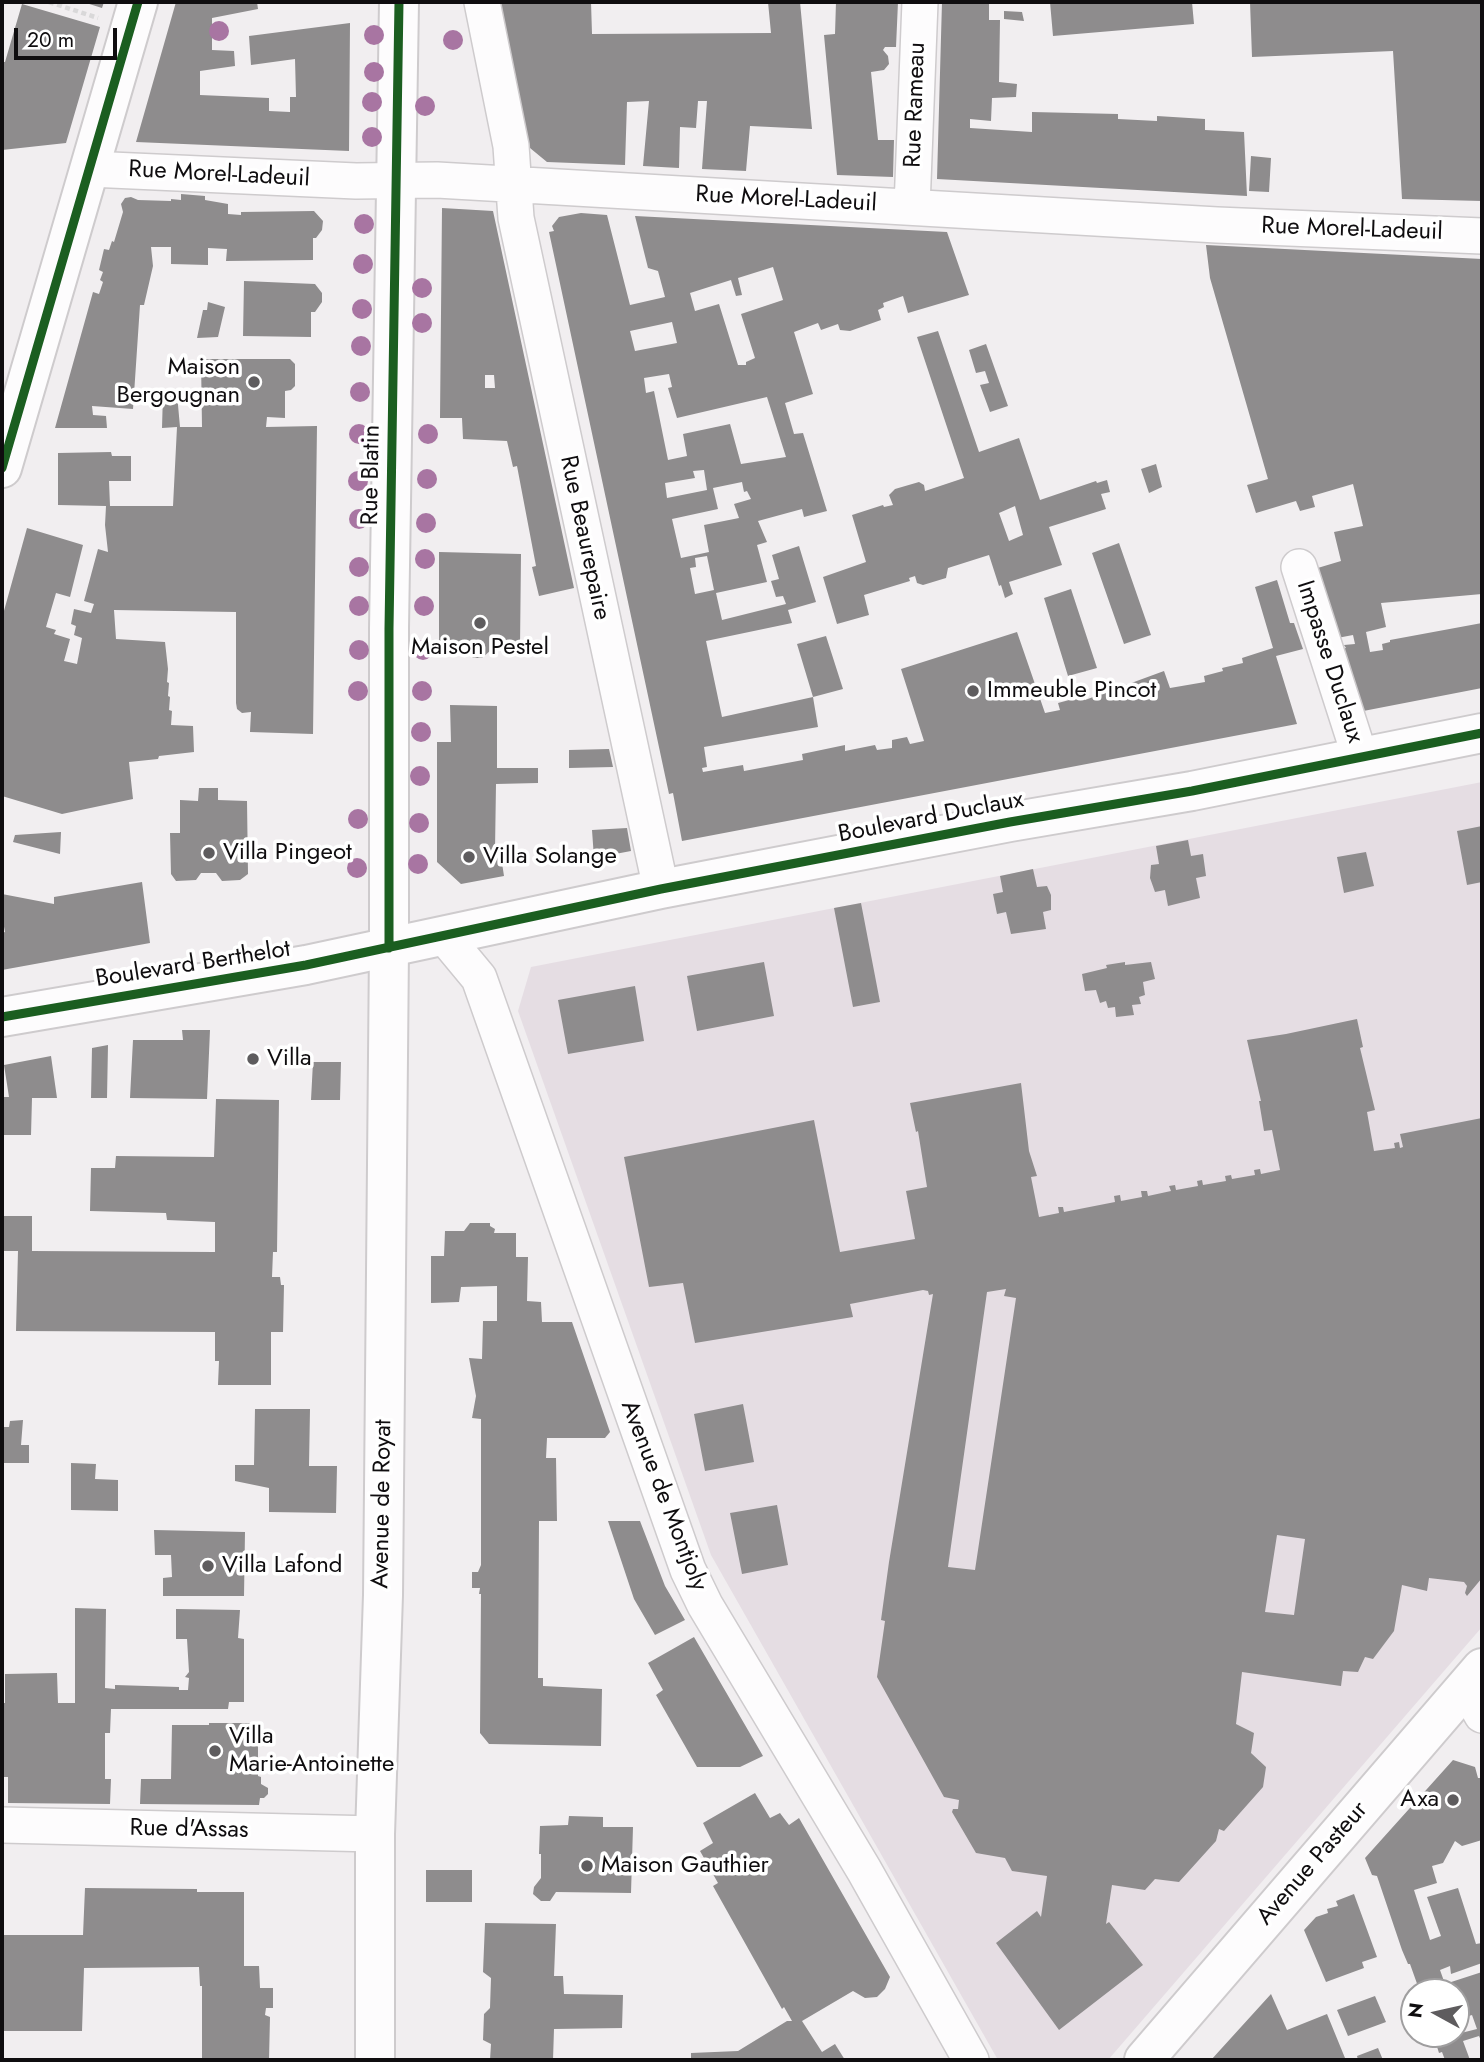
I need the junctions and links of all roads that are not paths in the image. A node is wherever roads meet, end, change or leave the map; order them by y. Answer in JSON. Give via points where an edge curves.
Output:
{"nodes":[{"id":1,"x":400,"y":2,"type":"edge"},
{"id":2,"x":482,"y":2,"type":"edge"},
{"id":3,"x":920,"y":2,"type":"edge"},
{"id":4,"x":134,"y":15,"type":"edge"},
{"id":5,"x":89,"y":169,"type":"junction"},
{"id":6,"x":396,"y":181,"type":"junction"},
{"id":7,"x":514,"y":185,"type":"junction"},
{"id":8,"x":912,"y":207,"type":"junction"},
{"id":9,"x":1482,"y":236,"type":"edge"},
{"id":10,"x":2,"y":468,"type":"edge"},
{"id":11,"x":1299,"y":567,"type":"dead end"},
{"id":12,"x":1482,"y":733,"type":"edge"},
{"id":13,"x":1360,"y":757,"type":"junction"},
{"id":14,"x":661,"y":890,"type":"junction"},
{"id":15,"x":446,"y":937,"type":"junction"},
{"id":16,"x":389,"y":948,"type":"junction"},
{"id":17,"x":2,"y":1017,"type":"edge"},
{"id":18,"x":1477,"y":1690,"type":"edge"},
{"id":19,"x":2,"y":1825,"type":"edge"},
{"id":20,"x":375,"y":1834,"type":"junction"},
{"id":21,"x":375,"y":2060,"type":"edge"},
{"id":22,"x":971,"y":2060,"type":"edge"},
{"id":23,"x":1144,"y":2060,"type":"edge"}],
"edges":[{"from":1,"to":6,"type":"main road","name":"Rue Blatin"},
{"from":2,"to":7,"type":"street","via":[[511,146]]},
{"from":3,"to":8,"type":"street","name":"Rue Rameau"},
{"from":4,"to":5,"type":"main road"},
{"from":5,"to":6,"type":"street","name":"Rue Morel-Ladeuil"},
{"from":5,"to":10,"type":"main road"},
{"from":6,"to":7,"type":"street","name":"Rue Morel-Ladeuil"},
{"from":6,"to":16,"type":"main road","name":"Rue Blatin"},
{"from":7,"to":8,"type":"street","name":"Rue Morel-Ladeuil"},
{"from":7,"to":14,"type":"street","name":"Rue Beaurepaire","via":[[516,218],[546,363]]},
{"from":8,"to":9,"type":"street","name":"Rue Morel-Ladeuil"},
{"from":11,"to":13,"type":"street","name":"Impasse Duclaux"},
{"from":12,"to":13,"type":"main road","name":"Boulevard Duclaux"},
{"from":13,"to":14,"type":"main road","name":"Boulevard Duclaux"},
{"from":14,"to":15,"type":"main road","name":"Boulevard Duclaux"},
{"from":15,"to":16,"type":"main road","name":"Boulevard Duclaux"},
{"from":15,"to":22,"type":"street","name":"Avenue de Montjoly","via":[[479,978],[688,1570]]},
{"from":16,"to":17,"type":"main road","name":"Boulevard Berthelot"},
{"from":16,"to":20,"type":"main road","name":"Avenue de Royat","via":[[383,1595]]},
{"from":18,"to":23,"type":"main road","name":"Avenue Pasteur"},
{"from":19,"to":20,"type":"street","name":"Rue d'Assas"},
{"from":20,"to":21,"type":"main road","name":"Avenue de Royat"}]}
